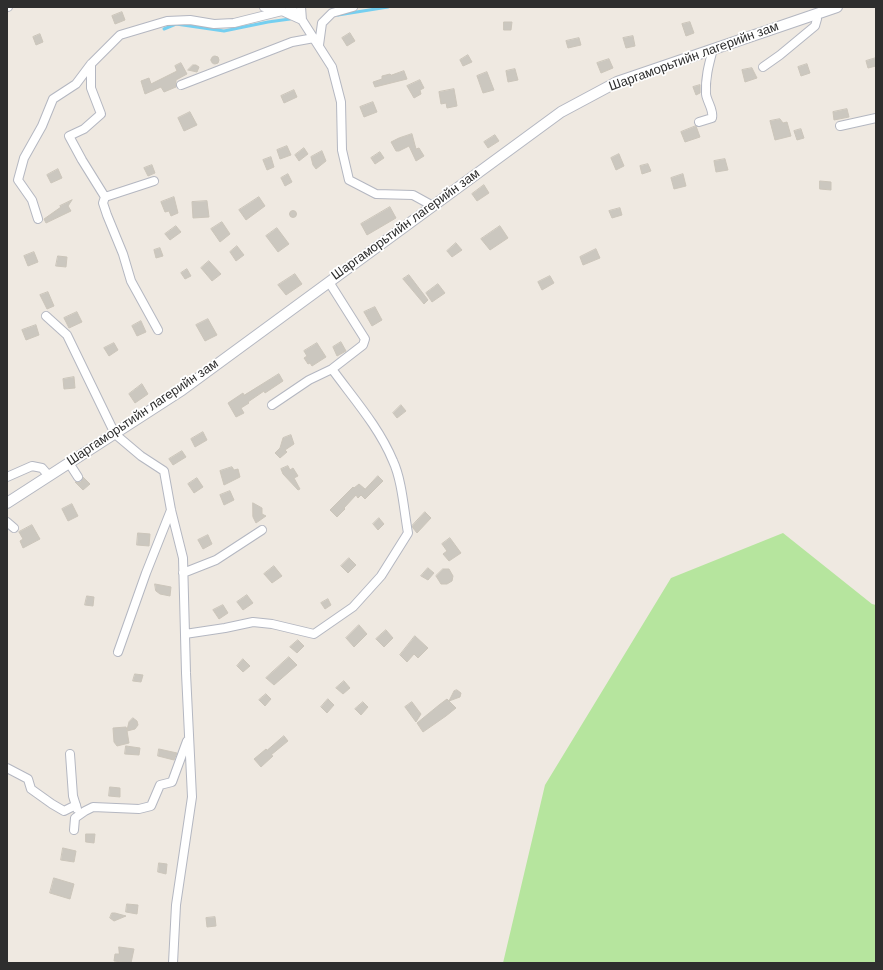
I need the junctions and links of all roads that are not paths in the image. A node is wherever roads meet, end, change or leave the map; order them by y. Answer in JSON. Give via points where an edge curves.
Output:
{"nodes":[{"id":1,"x":264,"y":7,"type":"edge"},
{"id":2,"x":301,"y":7,"type":"edge"},
{"id":3,"x":353,"y":7,"type":"edge"},
{"id":4,"x":837,"y":7,"type":"edge"},
{"id":5,"x":286,"y":9,"type":"edge"},
{"id":6,"x":816,"y":14,"type":"junction"},
{"id":7,"x":302,"y":20,"type":"junction"},
{"id":8,"x":316,"y":42,"type":"junction"},
{"id":9,"x":713,"y":49,"type":"junction"},
{"id":10,"x":91,"y":64,"type":"junction"},
{"id":11,"x":764,"y":67,"type":"dead end"},
{"id":12,"x":181,"y":85,"type":"dead end"},
{"id":13,"x":876,"y":118,"type":"edge"},
{"id":14,"x":699,"y":122,"type":"dead end"},
{"id":15,"x":840,"y":126,"type":"dead end"},
{"id":16,"x":154,"y":181,"type":"dead end"},
{"id":17,"x":105,"y":197,"type":"junction"},
{"id":18,"x":433,"y":206,"type":"junction"},
{"id":19,"x":38,"y":220,"type":"dead end"},
{"id":20,"x":329,"y":282,"type":"junction"},
{"id":21,"x":46,"y":316,"type":"dead end"},
{"id":22,"x":158,"y":330,"type":"dead end"},
{"id":23,"x":332,"y":369,"type":"junction"},
{"id":24,"x":272,"y":405,"type":"dead end"},
{"id":25,"x":115,"y":434,"type":"junction"},
{"id":26,"x":69,"y":463,"type":"junction"},
{"id":27,"x":49,"y":476,"type":"junction"},
{"id":28,"x":7,"y":477,"type":"edge"},
{"id":29,"x":78,"y":477,"type":"dead end"},
{"id":30,"x":7,"y":503,"type":"edge"},
{"id":31,"x":171,"y":510,"type":"junction"},
{"id":32,"x":7,"y":522,"type":"edge"},
{"id":33,"x":14,"y":528,"type":"dead end"},
{"id":34,"x":262,"y":530,"type":"dead end"},
{"id":35,"x":183,"y":573,"type":"junction"},
{"id":36,"x":185,"y":634,"type":"junction"},
{"id":37,"x":118,"y":652,"type":"dead end"},
{"id":38,"x":189,"y":736,"type":"junction"},
{"id":39,"x":70,"y":754,"type":"dead end"},
{"id":40,"x":7,"y":768,"type":"edge"},
{"id":41,"x":76,"y":805,"type":"junction"},
{"id":42,"x":79,"y":816,"type":"junction"},
{"id":43,"x":74,"y":830,"type":"dead end"},
{"id":44,"x":173,"y":963,"type":"edge"}],
"edges":[{"from":1,"to":5,"type":"street"},
{"from":2,"to":7,"type":"street"},
{"from":3,"to":8,"type":"street","via":[[332,13],[322,23]]},
{"from":4,"to":6,"type":"street","name":"Шаргаморьтийн лагерийн зам"},
{"from":5,"to":7,"type":"street"},
{"from":5,"to":10,"type":"street","via":[[234,23],[167,21],[120,35]]},
{"from":6,"to":9,"type":"street","name":"Шаргаморьтийн лагерийн зам"},
{"from":6,"to":11,"type":"street","via":[[818,19],[815,26]]},
{"from":7,"to":8,"type":"street"},
{"from":8,"to":12,"type":"street","via":[[292,42]]},
{"from":8,"to":18,"type":"street","via":[[332,67],[341,102],[342,150],[349,180],[376,194],[413,196]]},
{"from":9,"to":14,"type":"street","via":[[706,79],[706,96],[713,115],[712,118]]},
{"from":9,"to":18,"type":"street","name":"Шаргаморьтийн лагерийн зам","via":[[617,82],[561,112]]},
{"from":10,"to":17,"type":"street","via":[[91,88],[101,114],[84,129],[69,136]]},
{"from":10,"to":19,"type":"street","via":[[76,84],[53,99],[42,126],[24,158],[18,180],[32,200]]},
{"from":13,"to":15,"type":"street"},
{"from":16,"to":17,"type":"street"},
{"from":17,"to":22,"type":"street","via":[[103,203],[131,281]]},
{"from":18,"to":20,"type":"street","name":"Шаргаморьтийн лагерийн зам"},
{"from":20,"to":23,"type":"street","via":[[365,339],[363,345]]},
{"from":20,"to":25,"type":"street","name":"Шаргаморьтийн лагерийн зам","via":[[182,390]]},
{"from":21,"to":25,"type":"street","via":[[66,335]]},
{"from":23,"to":24,"type":"street","via":[[309,380]]},
{"from":23,"to":36,"type":"street","via":[[376,430],[394,461],[400,481],[408,533],[381,576],[353,607],[314,634],[253,622]]},
{"from":25,"to":26,"type":"street","name":"Шаргаморьтийн лагерийн зам"},
{"from":25,"to":31,"type":"street","via":[[141,456],[164,470]]},
{"from":26,"to":27,"type":"street","name":"Шаргаморьтийн лагерийн зам"},
{"from":26,"to":29,"type":"street"},
{"from":27,"to":28,"type":"street","via":[[42,468],[32,466]]},
{"from":27,"to":30,"type":"street","name":"Шаргаморьтийн лагерийн зам"},
{"from":31,"to":35,"type":"street","via":[[183,558]]},
{"from":31,"to":37,"type":"street"},
{"from":32,"to":33,"type":"street"},
{"from":34,"to":35,"type":"street","via":[[216,560]]},
{"from":35,"to":36,"type":"street"},
{"from":36,"to":38,"type":"street"},
{"from":38,"to":42,"type":"street","via":[[172,782],[160,785],[151,806],[139,810],[94,807]]},
{"from":38,"to":44,"type":"street","via":[[192,797],[176,905]]},
{"from":39,"to":41,"type":"street"},
{"from":40,"to":41,"type":"street","via":[[28,779],[32,789],[64,811]]},
{"from":41,"to":42,"type":"street"},
{"from":42,"to":43,"type":"street","via":[[75,818]]}]}
